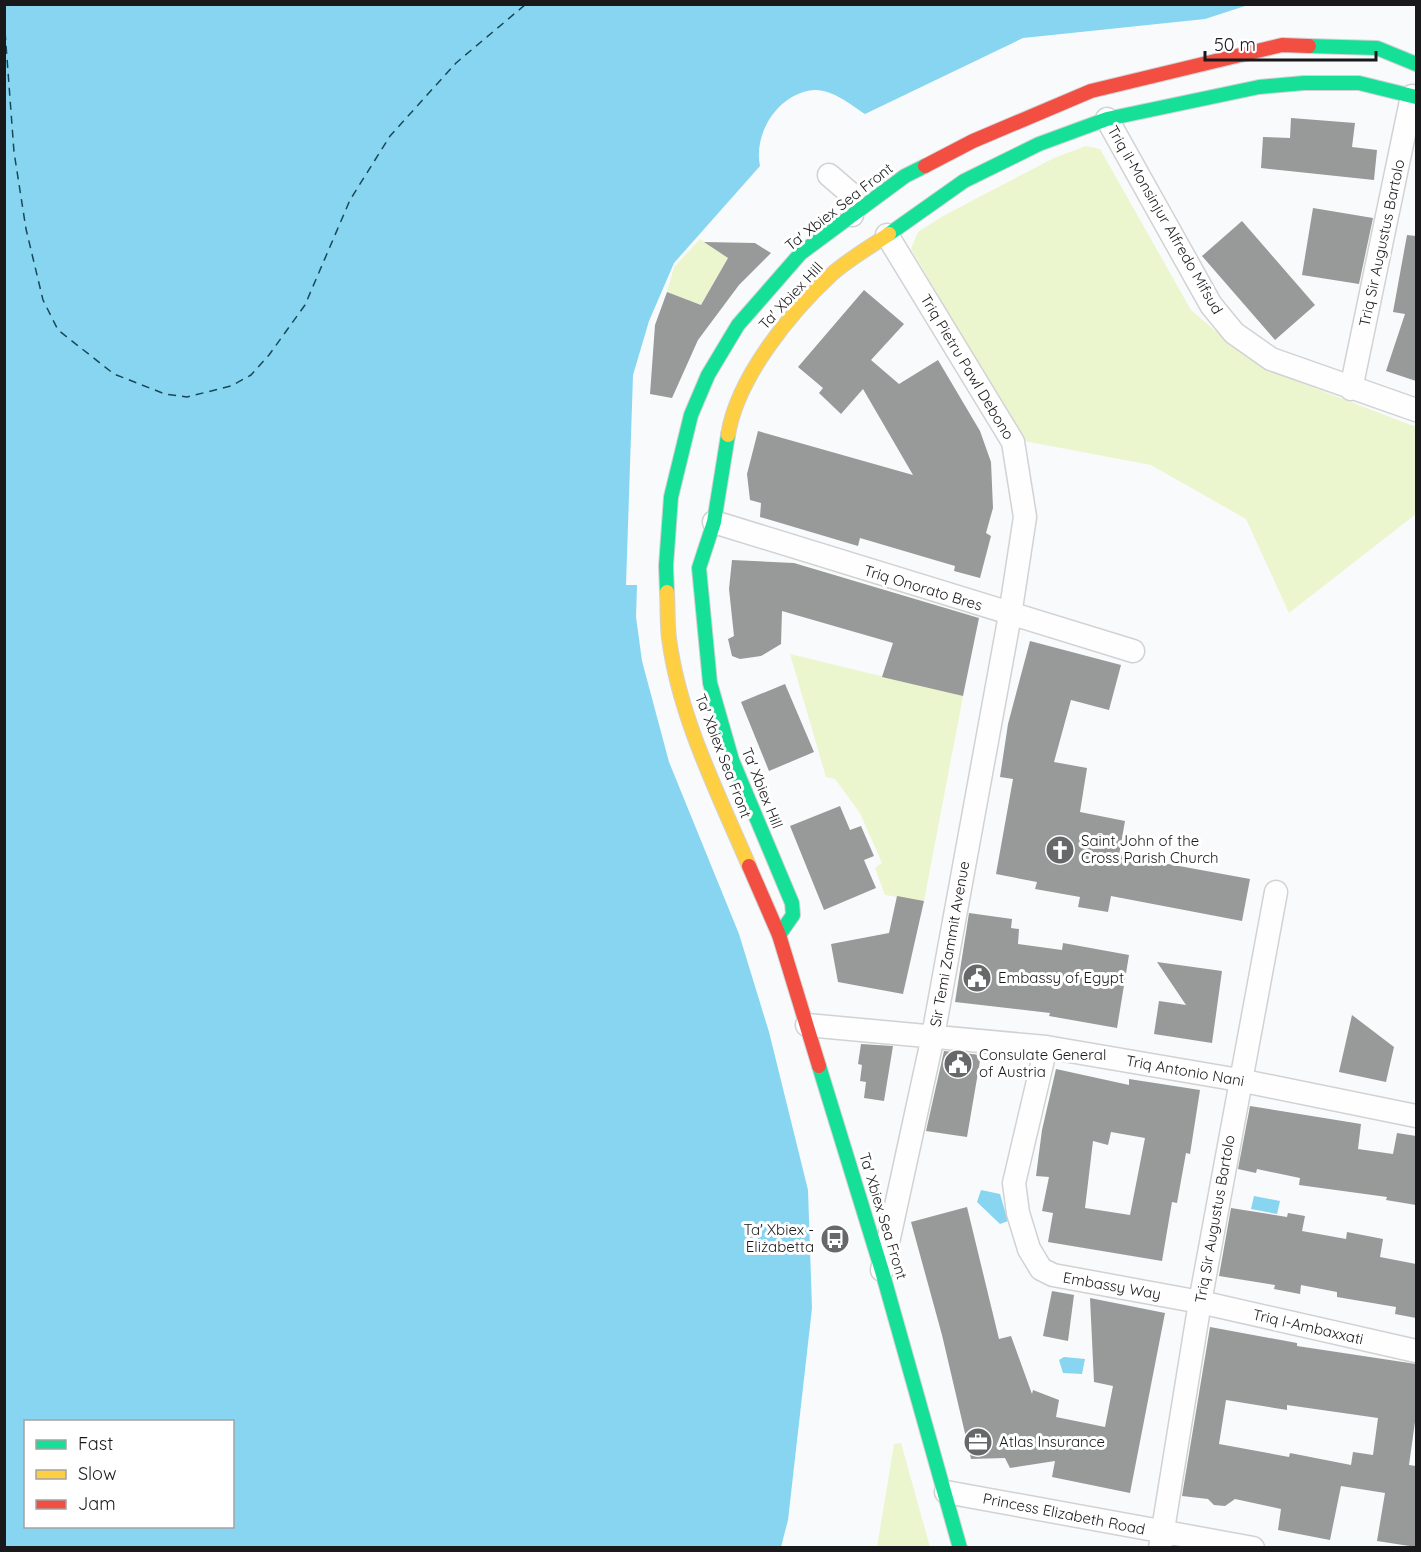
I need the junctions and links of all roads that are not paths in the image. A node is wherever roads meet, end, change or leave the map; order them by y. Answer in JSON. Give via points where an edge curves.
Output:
{"nodes":[{"id":1,"x":1416,"y":64,"type":"edge"},
{"id":2,"x":1414,"y":97,"type":"edge"},
{"id":3,"x":1107,"y":119,"type":"junction"},
{"id":4,"x":829,"y":175,"type":"dead end"},
{"id":5,"x":852,"y":215,"type":"junction"},
{"id":6,"x":887,"y":235,"type":"junction"},
{"id":7,"x":1351,"y":389,"type":"junction"},
{"id":8,"x":1416,"y":411,"type":"edge"},
{"id":9,"x":714,"y":522,"type":"junction"},
{"id":10,"x":1010,"y":615,"type":"junction"},
{"id":11,"x":1132,"y":651,"type":"dead end"},
{"id":12,"x":1276,"y":892,"type":"dead end"},
{"id":13,"x":779,"y":935,"type":"junction"},
{"id":14,"x":807,"y":1025,"type":"junction"},
{"id":15,"x":933,"y":1036,"type":"junction"},
{"id":16,"x":1046,"y":1047,"type":"junction"},
{"id":17,"x":1239,"y":1080,"type":"junction"},
{"id":18,"x":1416,"y":1116,"type":"edge"},
{"id":19,"x":882,"y":1271,"type":"junction"},
{"id":20,"x":1200,"y":1302,"type":"junction"},
{"id":21,"x":1416,"y":1351,"type":"edge"},
{"id":22,"x":946,"y":1492,"type":"junction"},
{"id":23,"x":1161,"y":1540,"type":"edge"},
{"id":24,"x":960,"y":1548,"type":"edge"},
{"id":25,"x":1253,"y":1548,"type":"edge"}],
"edges":[{"from":1,"to":5,"type":"main road","name":"Ta' Xbiex Sea Front","via":[[1377,48],[1282,45],[1091,91],[973,141],[905,176]]},
{"from":2,"to":3,"type":"main road","name":"Ta' Xbiex Hill","via":[[1359,83],[1304,83],[1259,87]]},
{"from":2,"to":7,"type":"street","name":"Triq Sir Augustus Bartolo"},
{"from":3,"to":6,"type":"main road","name":"Ta' Xbiex Hill","via":[[1005,159],[929,203]]},
{"from":3,"to":7,"type":"street","name":"Triq il-Monsinjur Alfredo Mifsud","via":[[1211,305],[1234,333],[1271,359]]},
{"from":4,"to":5,"type":"street","via":[[851,194]]},
{"from":5,"to":13,"type":"main road","name":"Ta' Xbiex Sea Front","via":[[801,253],[738,325],[708,375],[690,416],[671,497],[666,566],[669,638],[681,693],[701,752]]},
{"from":6,"to":9,"type":"main road","name":"Ta' Xbiex Hill","via":[[833,273],[773,337],[730,413]]},
{"from":6,"to":10,"type":"street","name":"Triq Pietru Pawl Debono","via":[[1013,441],[1025,517]]},
{"from":7,"to":8,"type":"street","name":"Triq il-Monsinjur Alfredo Mifsud"},
{"from":9,"to":10,"type":"street","name":"Triq Onorato Bres"},
{"from":9,"to":13,"type":"main road","name":"Ta' Xbiex Hill","via":[[699,568],[710,683],[732,760],[792,903],[793,915]]},
{"from":10,"to":11,"type":"street","name":"Triq Onorato Bres"},
{"from":10,"to":15,"type":"street","name":"Sir Temi Zammit Avenue"},
{"from":12,"to":17,"type":"street","name":"Triq Sir Augustus Bartolo"},
{"from":13,"to":14,"type":"main road","name":"Ta' Xbiex Sea Front"},
{"from":14,"to":15,"type":"street","name":"Triq Antonio Nani"},
{"from":14,"to":19,"type":"main road","name":"Ta' Xbiex Sea Front"},
{"from":15,"to":16,"type":"street","name":"Triq Antonio Nani"},
{"from":15,"to":19,"type":"street","name":"Sir Temi Zammit Avenue"},
{"from":16,"to":17,"type":"street","name":"Triq Antonio Nani"},
{"from":16,"to":20,"type":"street","name":"Embassy Way","via":[[1014,1183],[1018,1213],[1035,1261],[1053,1275]]},
{"from":17,"to":18,"type":"street","name":"Triq Antonio Nani"},
{"from":17,"to":20,"type":"street","name":"Triq Sir Augustus Bartolo"},
{"from":19,"to":22,"type":"main road","name":"Ta' Xbiex Sea Front"},
{"from":20,"to":21,"type":"street","name":"Triq l-Ambaxxati"},
{"from":20,"to":23,"type":"street","name":"Triq Sir Augustus Bartolo"},
{"from":22,"to":23,"type":"street","name":"Princess Elizabeth Road"},
{"from":22,"to":24,"type":"main road","name":"Ta' Xbiex Sea Front"},
{"from":23,"to":25,"type":"street","name":"Princess Elizabeth Road"}]}
